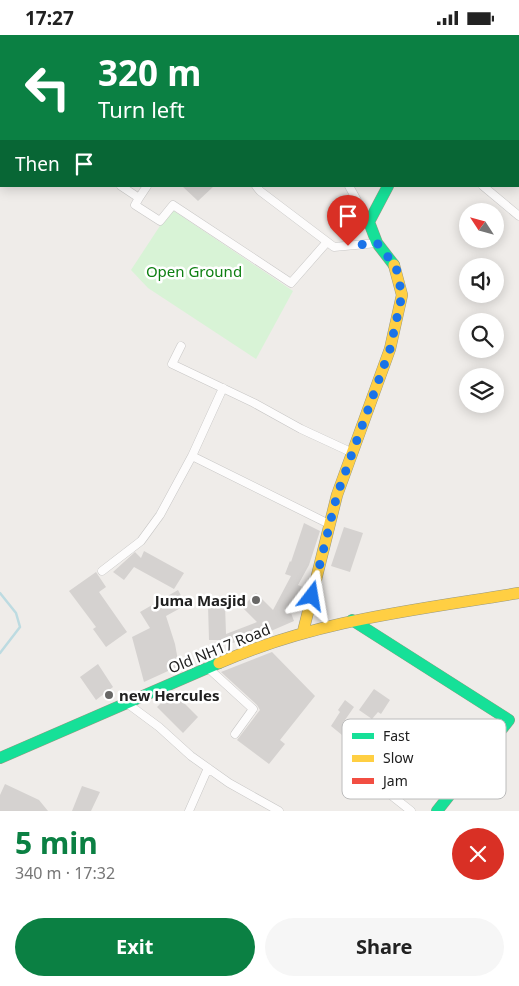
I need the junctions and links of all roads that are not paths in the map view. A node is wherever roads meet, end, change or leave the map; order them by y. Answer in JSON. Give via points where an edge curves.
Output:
{"nodes":[{"id":1,"x":122,"y":187,"type":"edge"},
{"id":2,"x":146,"y":187,"type":"edge"},
{"id":3,"x":257,"y":187,"type":"edge"},
{"id":4,"x":350,"y":187,"type":"edge"},
{"id":5,"x":387,"y":187,"type":"edge"},
{"id":6,"x":484,"y":187,"type":"edge"},
{"id":7,"x":139,"y":198,"type":"junction"},
{"id":8,"x":519,"y":216,"type":"edge"},
{"id":9,"x":369,"y":222,"type":"junction"},
{"id":10,"x":327,"y":242,"type":"junction"},
{"id":11,"x":377,"y":243,"type":"junction"},
{"id":12,"x":181,"y":346,"type":"dead end"},
{"id":13,"x":223,"y":388,"type":"junction"},
{"id":14,"x":353,"y":453,"type":"junction"},
{"id":15,"x":192,"y":456,"type":"junction"},
{"id":16,"x":329,"y":524,"type":"junction"},
{"id":17,"x":102,"y":571,"type":"dead end"},
{"id":18,"x":519,"y":593,"type":"edge"},
{"id":19,"x":352,"y":620,"type":"junction"},
{"id":20,"x":303,"y":632,"type":"junction"},
{"id":21,"x":207,"y":667,"type":"junction"},
{"id":22,"x":128,"y":704,"type":"junction"},
{"id":23,"x":506,"y":724,"type":"edge"},
{"id":24,"x":234,"y":734,"type":"dead end"},
{"id":25,"x":0,"y":759,"type":"edge"},
{"id":26,"x":208,"y":768,"type":"junction"},
{"id":27,"x":397,"y":799,"type":"edge"},
{"id":28,"x":446,"y":799,"type":"edge"},
{"id":29,"x":189,"y":811,"type":"edge"},
{"id":30,"x":279,"y":811,"type":"edge"},
{"id":31,"x":412,"y":811,"type":"edge"},
{"id":32,"x":437,"y":811,"type":"edge"}],
"edges":[{"from":1,"to":7,"type":"street"},
{"from":2,"to":7,"type":"street"},
{"from":3,"to":10,"type":"street"},
{"from":4,"to":9,"type":"street"},
{"from":5,"to":9,"type":"main road"},
{"from":6,"to":8,"type":"street"},
{"from":7,"to":10,"type":"street","via":[[135,205],[160,221],[173,205],[291,283]]},
{"from":9,"to":11,"type":"main road"},
{"from":10,"to":11,"type":"street","via":[[334,247]]},
{"from":11,"to":14,"type":"main road","via":[[396,267],[402,295],[390,349]]},
{"from":12,"to":13,"type":"street","via":[[172,364]]},
{"from":13,"to":14,"type":"street"},
{"from":13,"to":15,"type":"street"},
{"from":14,"to":16,"type":"main road"},
{"from":15,"to":16,"type":"street"},
{"from":15,"to":17,"type":"street","via":[[160,515],[141,541]]},
{"from":16,"to":20,"type":"main road"},
{"from":18,"to":19,"type":"main road","name":"Old NH17 Road"},
{"from":19,"to":20,"type":"main road","name":"Old NH17 Road"},
{"from":19,"to":23,"type":"main road","via":[[509,720]]},
{"from":20,"to":21,"type":"main road","name":"Old NH17 Road"},
{"from":21,"to":22,"type":"main road","name":"Old NH17 Road"},
{"from":21,"to":24,"type":"street","via":[[253,709]]},
{"from":22,"to":25,"type":"main road","name":"Old NH17 Road"},
{"from":22,"to":26,"type":"street"},
{"from":26,"to":29,"type":"street"},
{"from":26,"to":30,"type":"street"},
{"from":27,"to":31,"type":"street"},
{"from":28,"to":32,"type":"main road"}]}
